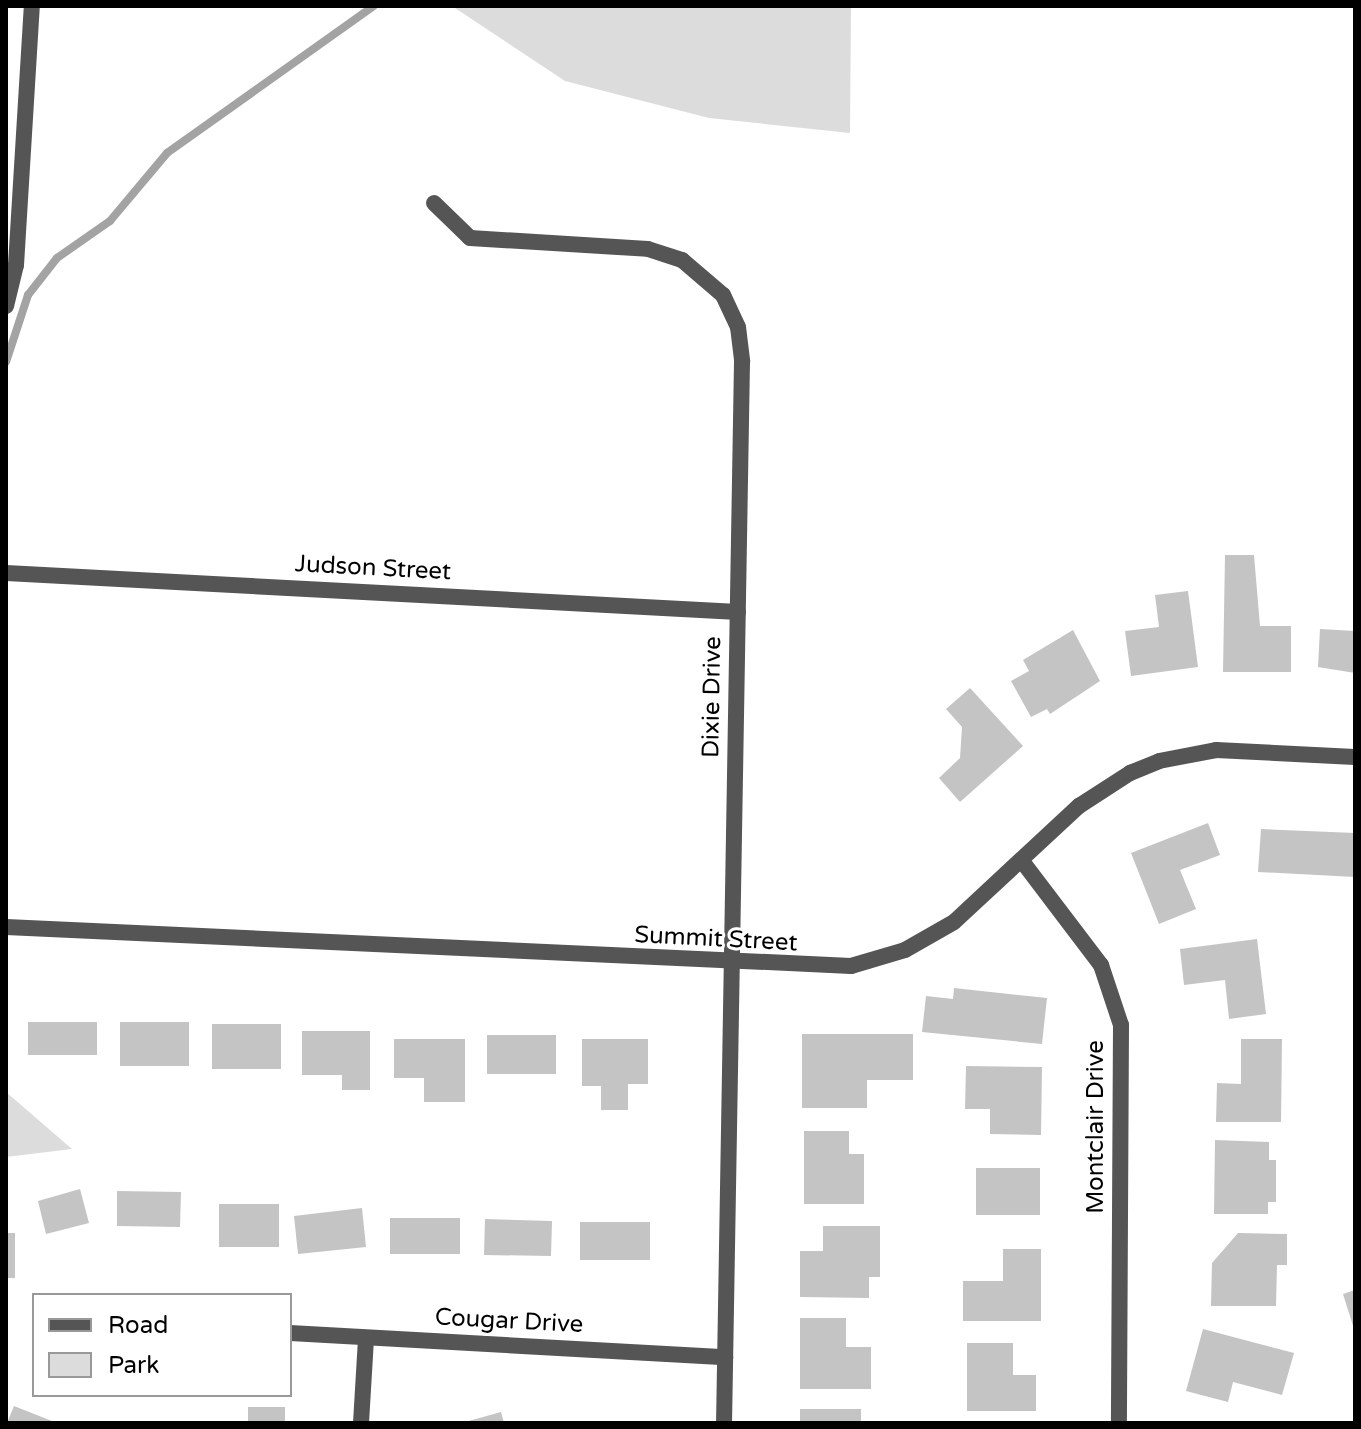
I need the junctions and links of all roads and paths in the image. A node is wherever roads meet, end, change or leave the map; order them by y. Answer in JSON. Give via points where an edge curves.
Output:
{"nodes":[{"id":1,"x":32,"y":6,"type":"edge"},
{"id":2,"x":434,"y":203,"type":"dead end"},
{"id":3,"x":12,"y":217,"type":"edge"},
{"id":4,"x":6,"y":306,"type":"edge"},
{"id":5,"x":6,"y":573,"type":"edge"},
{"id":6,"x":738,"y":612,"type":"junction"},
{"id":7,"x":1355,"y":757,"type":"edge"},
{"id":8,"x":1022,"y":861,"type":"junction"},
{"id":9,"x":6,"y":927,"type":"edge"},
{"id":10,"x":731,"y":964,"type":"junction"},
{"id":11,"x":292,"y":1333,"type":"edge"},
{"id":12,"x":366,"y":1338,"type":"junction"},
{"id":13,"x":725,"y":1357,"type":"junction"},
{"id":14,"x":361,"y":1423,"type":"edge"},
{"id":15,"x":724,"y":1423,"type":"edge"},
{"id":16,"x":1119,"y":1423,"type":"edge"}],
"edges":[{"from":1,"to":3,"type":"street"},
{"from":2,"to":6,"type":"street","name":"Dixie Drive","via":[[470,238],[657,251],[697,269],[723,295],[742,345]]},
{"from":3,"to":4,"type":"street","via":[[16,265]]},
{"from":5,"to":6,"type":"street","name":"Judson Street"},
{"from":6,"to":10,"type":"street","name":"Dixie Drive"},
{"from":7,"to":8,"type":"street","name":"Summit Street","via":[[1216,750],[1159,761],[1104,788]]},
{"from":8,"to":10,"type":"street","name":"Summit Street","via":[[954,922],[892,955],[823,968]]},
{"from":8,"to":16,"type":"street","name":"Montclair Drive","via":[[1101,965],[1121,1025]]},
{"from":9,"to":10,"type":"street","name":"Summit Street"},
{"from":10,"to":13,"type":"street","name":"Dixie Drive"},
{"from":11,"to":12,"type":"street","name":"Cougar Drive"},
{"from":12,"to":13,"type":"street","name":"Cougar Drive"},
{"from":12,"to":14,"type":"street"},
{"from":13,"to":15,"type":"street","name":"Dixie Drive"}]}
